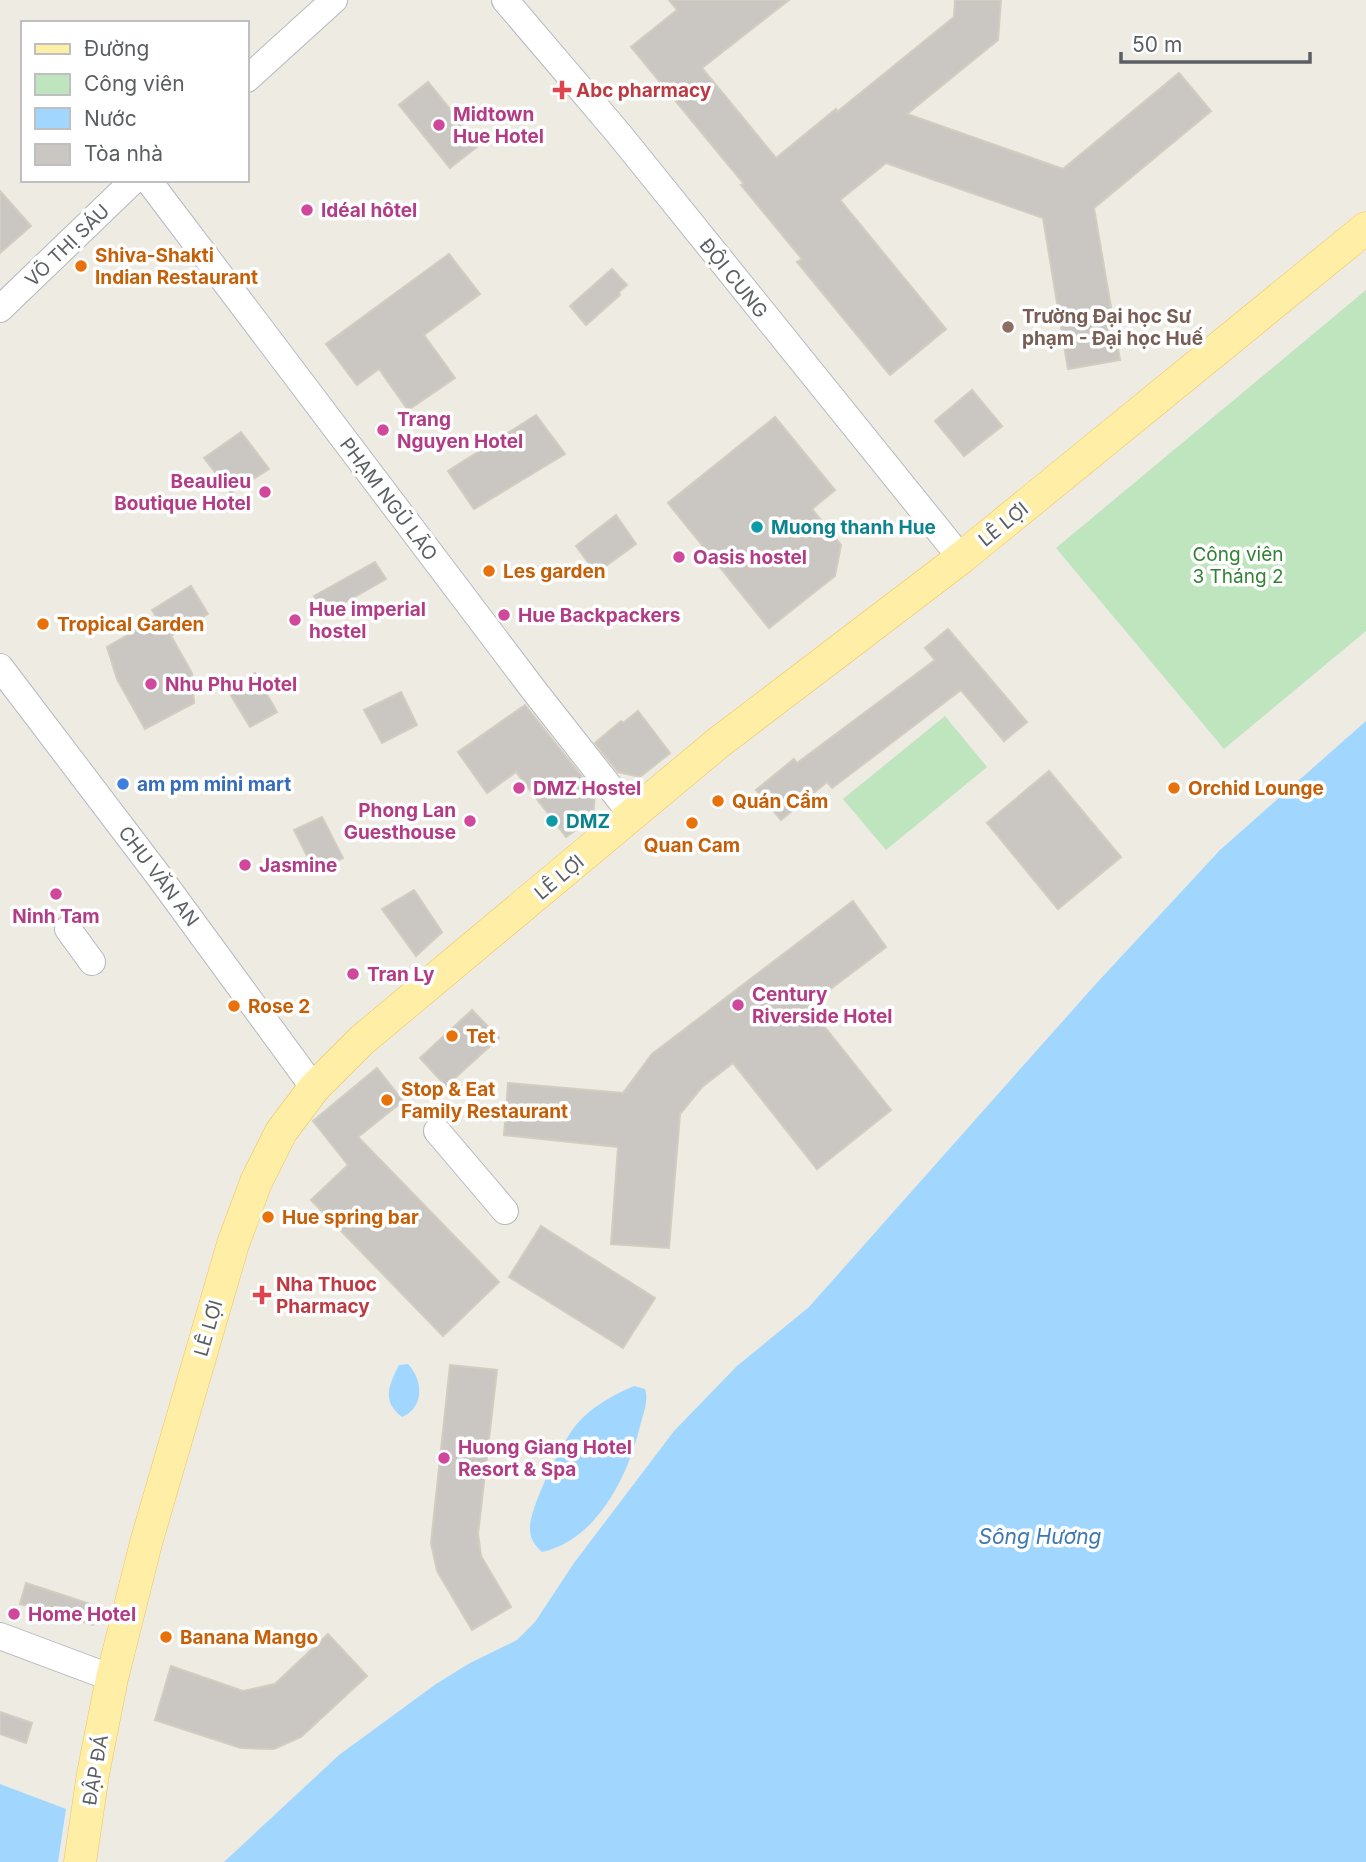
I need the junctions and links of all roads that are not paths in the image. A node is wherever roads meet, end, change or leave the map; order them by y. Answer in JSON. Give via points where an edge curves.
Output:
{"nodes":[{"id":1,"x":334,"y":0,"type":"edge"},
{"id":2,"x":505,"y":0,"type":"edge"},
{"id":3,"x":248,"y":78,"type":"edge"},
{"id":4,"x":132,"y":182,"type":"edge"},
{"id":5,"x":150,"y":182,"type":"edge"},
{"id":6,"x":1366,"y":228,"type":"edge"},
{"id":7,"x":0,"y":309,"type":"edge"},
{"id":8,"x":961,"y":558,"type":"junction"},
{"id":9,"x":0,"y":667,"type":"edge"},
{"id":10,"x":632,"y":815,"type":"junction"},
{"id":11,"x":68,"y":929,"type":"dead end"},
{"id":12,"x":92,"y":962,"type":"dead end"},
{"id":13,"x":314,"y":1088,"type":"junction"},
{"id":14,"x":437,"y":1131,"type":"dead end"},
{"id":15,"x":505,"y":1211,"type":"dead end"},
{"id":16,"x":0,"y":1636,"type":"edge"},
{"id":17,"x":112,"y":1678,"type":"junction"},
{"id":18,"x":80,"y":1862,"type":"edge"}],
"edges":[{"from":1,"to":3,"type":"street"},
{"from":2,"to":8,"type":"street","name":"ĐỘI CUNG"},
{"from":4,"to":7,"type":"street","name":"VÕ THỊ SÁU"},
{"from":5,"to":10,"type":"street","name":"PHẠM NGŨ LÃO"},
{"from":6,"to":8,"type":"main road","name":"LÊ LỢI"},
{"from":8,"to":10,"type":"main road","name":"LÊ LỢI"},
{"from":9,"to":13,"type":"street","name":"CHU VĂN AN"},
{"from":10,"to":13,"type":"main road","name":"LÊ LỢI","via":[[362,1040]]},
{"from":11,"to":12,"type":"street"},
{"from":13,"to":17,"type":"main road","name":"LÊ LỢI","via":[[281,1132],[233,1244],[146,1543]]},
{"from":14,"to":15,"type":"street"},
{"from":16,"to":17,"type":"street"},
{"from":17,"to":18,"type":"main road","name":"ĐẬP ĐÁ"}]}
